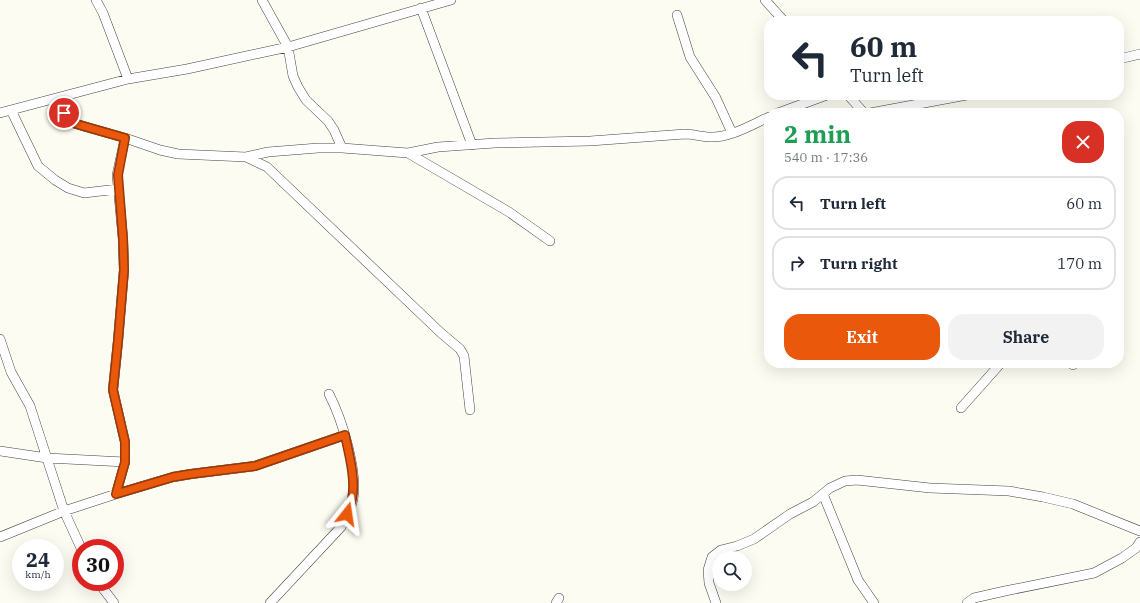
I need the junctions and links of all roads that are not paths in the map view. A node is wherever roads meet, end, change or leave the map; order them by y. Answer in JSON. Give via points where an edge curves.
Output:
{"nodes":[{"id":1,"x":262,"y":0,"type":"edge"},
{"id":2,"x":451,"y":0,"type":"edge"},
{"id":3,"x":765,"y":0,"type":"edge"},
{"id":4,"x":98,"y":1,"type":"edge"},
{"id":5,"x":774,"y":4,"type":"edge"},
{"id":6,"x":421,"y":8,"type":"junction"},
{"id":7,"x":677,"y":15,"type":"dead end"},
{"id":8,"x":781,"y":16,"type":"edge"},
{"id":9,"x":288,"y":47,"type":"junction"},
{"id":10,"x":1140,"y":54,"type":"edge"},
{"id":11,"x":1124,"y":58,"type":"edge"},
{"id":12,"x":128,"y":80,"type":"junction"},
{"id":13,"x":57,"y":98,"type":"junction"},
{"id":14,"x":813,"y":100,"type":"edge"},
{"id":15,"x":852,"y":100,"type":"edge"},
{"id":16,"x":940,"y":100,"type":"edge"},
{"id":17,"x":792,"y":108,"type":"edge"},
{"id":18,"x":860,"y":108,"type":"edge"},
{"id":19,"x":897,"y":108,"type":"edge"},
{"id":20,"x":11,"y":110,"type":"junction"},
{"id":21,"x":0,"y":113,"type":"edge"},
{"id":22,"x":764,"y":119,"type":"edge"},
{"id":23,"x":732,"y":132,"type":"junction"},
{"id":24,"x":125,"y":138,"type":"junction"},
{"id":25,"x":472,"y":145,"type":"junction"},
{"id":26,"x":342,"y":148,"type":"junction"},
{"id":27,"x":408,"y":153,"type":"junction"},
{"id":28,"x":246,"y":157,"type":"junction"},
{"id":29,"x":118,"y":189,"type":"junction"},
{"id":30,"x":550,"y":240,"type":"dead end"},
{"id":31,"x":0,"y":339,"type":"edge"},
{"id":32,"x":997,"y":368,"type":"edge"},
{"id":33,"x":329,"y":394,"type":"dead end"},
{"id":34,"x":961,"y":408,"type":"dead end"},
{"id":35,"x":470,"y":410,"type":"dead end"},
{"id":36,"x":345,"y":435,"type":"junction"},
{"id":37,"x":0,"y":451,"type":"edge"},
{"id":38,"x":47,"y":458,"type":"junction"},
{"id":39,"x":125,"y":462,"type":"junction"},
{"id":40,"x":116,"y":494,"type":"junction"},
{"id":41,"x":823,"y":494,"type":"junction"},
{"id":42,"x":64,"y":511,"type":"junction"},
{"id":43,"x":1140,"y":531,"type":"edge"},
{"id":44,"x":0,"y":537,"type":"edge"},
{"id":45,"x":77,"y":539,"type":"edge"},
{"id":46,"x":1140,"y":542,"type":"edge"},
{"id":47,"x":105,"y":591,"type":"edge"},
{"id":48,"x":114,"y":603,"type":"edge"},
{"id":49,"x":270,"y":603,"type":"edge"},
{"id":50,"x":716,"y":603,"type":"edge"},
{"id":51,"x":874,"y":603,"type":"edge"},
{"id":52,"x":967,"y":603,"type":"edge"}],
"edges":[{"from":1,"to":9,"type":"street"},
{"from":2,"to":6,"type":"street"},
{"from":3,"to":5,"type":"street"},
{"from":4,"to":12,"type":"street"},
{"from":5,"to":8,"type":"street"},
{"from":6,"to":9,"type":"street"},
{"from":6,"to":25,"type":"street"},
{"from":7,"to":23,"type":"street","via":[[690,57],[716,98]]},
{"from":9,"to":12,"type":"street"},
{"from":9,"to":26,"type":"street","via":[[293,76],[298,87],[306,100],[328,121]]},
{"from":10,"to":11,"type":"street"},
{"from":12,"to":13,"type":"street"},
{"from":13,"to":20,"type":"street"},
{"from":13,"to":24,"type":"street","via":[[70,122]]},
{"from":14,"to":17,"type":"street"},
{"from":15,"to":18,"type":"street"},
{"from":16,"to":19,"type":"street"},
{"from":20,"to":21,"type":"street"},
{"from":20,"to":29,"type":"street","via":[[38,166],[55,180],[84,194]]},
{"from":22,"to":23,"type":"street"},
{"from":23,"to":25,"type":"street","via":[[709,137],[685,134],[590,141]]},
{"from":24,"to":28,"type":"street","via":[[178,154]]},
{"from":24,"to":29,"type":"street"},
{"from":25,"to":27,"type":"street","via":[[438,147]]},
{"from":26,"to":27,"type":"street"},
{"from":26,"to":28,"type":"street","via":[[268,152]]},
{"from":27,"to":30,"type":"street","via":[[509,212]]},
{"from":28,"to":35,"type":"street","via":[[266,167],[460,349],[464,356]]},
{"from":29,"to":39,"type":"street","via":[[124,270],[113,390],[125,442]]},
{"from":31,"to":38,"type":"street","via":[[11,372],[30,406]]},
{"from":32,"to":34,"type":"street"},
{"from":33,"to":36,"type":"street"},
{"from":36,"to":40,"type":"street","via":[[255,466],[173,477]]},
{"from":36,"to":49,"type":"street","via":[[353,482],[353,498],[347,514],[341,527]]},
{"from":37,"to":38,"type":"street"},
{"from":38,"to":39,"type":"street"},
{"from":38,"to":42,"type":"street"},
{"from":39,"to":40,"type":"street"},
{"from":40,"to":42,"type":"street"},
{"from":41,"to":43,"type":"street","via":[[845,481],[856,480],[930,488],[1009,491],[1073,504]]},
{"from":41,"to":50,"type":"street","via":[[754,539],[721,550],[712,557],[708,570],[709,583]]},
{"from":41,"to":51,"type":"street","via":[[858,580]]},
{"from":42,"to":44,"type":"street"},
{"from":42,"to":45,"type":"street"},
{"from":46,"to":52,"type":"street","via":[[1122,558],[1094,573],[974,598]]},
{"from":47,"to":48,"type":"street"}]}
